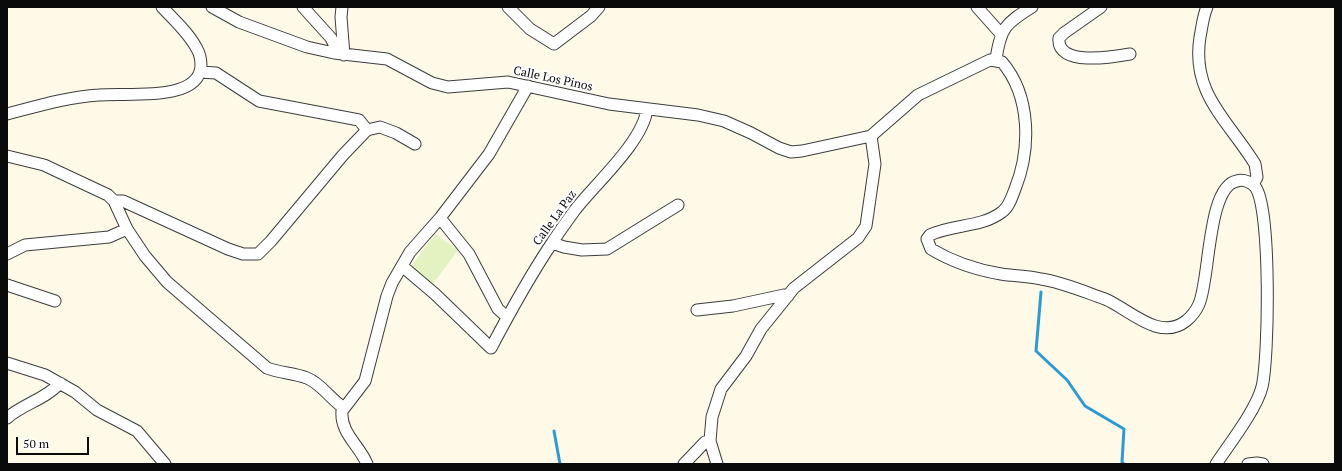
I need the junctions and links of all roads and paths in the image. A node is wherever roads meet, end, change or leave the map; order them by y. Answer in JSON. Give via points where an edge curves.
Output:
{"nodes":[{"id":1,"x":162,"y":7,"type":"edge"},
{"id":2,"x":212,"y":7,"type":"edge"},
{"id":3,"x":303,"y":7,"type":"edge"},
{"id":4,"x":342,"y":7,"type":"edge"},
{"id":5,"x":508,"y":7,"type":"edge"},
{"id":6,"x":600,"y":7,"type":"edge"},
{"id":7,"x":976,"y":7,"type":"edge"},
{"id":8,"x":1032,"y":7,"type":"edge"},
{"id":9,"x":1101,"y":7,"type":"edge"},
{"id":10,"x":1207,"y":7,"type":"edge"},
{"id":11,"x":1001,"y":34,"type":"junction"},
{"id":12,"x":339,"y":54,"type":"junction"},
{"id":13,"x":1130,"y":54,"type":"dead end"},
{"id":14,"x":996,"y":60,"type":"junction"},
{"id":15,"x":200,"y":72,"type":"junction"},
{"id":16,"x":528,"y":86,"type":"junction"},
{"id":17,"x":647,"y":109,"type":"junction"},
{"id":18,"x":7,"y":114,"type":"edge"},
{"id":19,"x":367,"y":130,"type":"junction"},
{"id":20,"x":871,"y":136,"type":"junction"},
{"id":21,"x":415,"y":144,"type":"dead end"},
{"id":22,"x":7,"y":156,"type":"edge"},
{"id":23,"x":1253,"y":184,"type":"junction"},
{"id":24,"x":114,"y":201,"type":"junction"},
{"id":25,"x":678,"y":205,"type":"dead end"},
{"id":26,"x":440,"y":218,"type":"junction"},
{"id":27,"x":127,"y":229,"type":"junction"},
{"id":28,"x":552,"y":243,"type":"junction"},
{"id":29,"x":7,"y":254,"type":"edge"},
{"id":30,"x":402,"y":266,"type":"junction"},
{"id":31,"x":7,"y":285,"type":"edge"},
{"id":32,"x":788,"y":296,"type":"junction"},
{"id":33,"x":55,"y":301,"type":"dead end"},
{"id":34,"x":697,"y":310,"type":"dead end"},
{"id":35,"x":507,"y":317,"type":"junction"},
{"id":36,"x":7,"y":363,"type":"edge"},
{"id":37,"x":60,"y":383,"type":"junction"},
{"id":38,"x":344,"y":408,"type":"junction"},
{"id":39,"x":7,"y":418,"type":"edge"},
{"id":40,"x":710,"y":441,"type":"junction"},
{"id":41,"x":165,"y":464,"type":"edge"},
{"id":42,"x":367,"y":464,"type":"edge"},
{"id":43,"x":684,"y":464,"type":"edge"},
{"id":44,"x":717,"y":464,"type":"edge"},
{"id":45,"x":1216,"y":464,"type":"edge"},
{"id":46,"x":1248,"y":464,"type":"edge"},
{"id":47,"x":1263,"y":464,"type":"edge"}],
"edges":[{"from":1,"to":15,"type":"street","via":[[198,49]]},
{"from":2,"to":12,"type":"street","name":"Calle Los Pinos","via":[[239,22],[268,33],[307,47]]},
{"from":3,"to":12,"type":"street","via":[[331,38]]},
{"from":4,"to":12,"type":"street"},
{"from":5,"to":6,"type":"street","via":[[530,29],[554,44]]},
{"from":7,"to":11,"type":"street"},
{"from":8,"to":11,"type":"street","via":[[1011,20]]},
{"from":9,"to":13,"type":"street","via":[[1064,33],[1058,44],[1066,54],[1082,58],[1106,59]]},
{"from":10,"to":23,"type":"street","via":[[1199,44],[1199,72],[1210,101],[1255,164],[1257,177]]},
{"from":11,"to":14,"type":"street"},
{"from":12,"to":16,"type":"street","name":"Calle Los Pinos","via":[[388,59],[432,83],[448,87],[508,82]]},
{"from":14,"to":20,"type":"street","via":[[990,60],[918,95]]},
{"from":14,"to":23,"type":"street","via":[[1006,67],[1018,87],[1022,100],[1025,148],[1018,182],[1010,202],[1002,212],[968,226],[930,235],[928,239],[931,249],[940,255],[999,274],[1043,279],[1068,286],[1107,300],[1159,328],[1172,328],[1193,314],[1200,303],[1212,226],[1223,190],[1228,184],[1239,180]]},
{"from":15,"to":18,"type":"street","via":[[190,86],[172,92],[101,94],[70,98]]},
{"from":15,"to":19,"type":"street","via":[[216,73],[259,100],[359,120]]},
{"from":16,"to":17,"type":"street","name":"Calle Los Pinos","via":[[609,104]]},
{"from":16,"to":26,"type":"street","via":[[489,154]]},
{"from":17,"to":20,"type":"street","name":"Calle Los Pinos","via":[[724,121],[791,152]]},
{"from":17,"to":28,"type":"street","name":"Calle La Paz","via":[[636,136],[610,171],[575,210]]},
{"from":19,"to":21,"type":"street","via":[[380,127]]},
{"from":19,"to":24,"type":"street","via":[[343,154],[258,254],[243,254],[228,249],[127,203]]},
{"from":20,"to":32,"type":"street","via":[[875,164],[866,226],[858,238],[794,288]]},
{"from":22,"to":24,"type":"street","via":[[44,165]]},
{"from":23,"to":45,"type":"street","via":[[1264,213],[1266,359],[1258,396]]},
{"from":24,"to":27,"type":"street"},
{"from":25,"to":28,"type":"street","via":[[606,249],[564,248]]},
{"from":26,"to":30,"type":"street","via":[[410,252]]},
{"from":26,"to":35,"type":"street","via":[[469,254],[498,309]]},
{"from":27,"to":29,"type":"street","via":[[109,237],[25,245]]},
{"from":27,"to":38,"type":"street","via":[[167,282],[267,368],[278,373],[307,378]]},
{"from":28,"to":35,"type":"street","name":"Calle La Paz"},
{"from":30,"to":35,"type":"street","name":"Calle La Paz","via":[[491,348]]},
{"from":30,"to":38,"type":"street","via":[[387,296],[364,381]]},
{"from":31,"to":33,"type":"street"},
{"from":32,"to":34,"type":"street"},
{"from":32,"to":40,"type":"street","via":[[761,329],[746,356],[721,389],[712,417]]},
{"from":36,"to":37,"type":"street","via":[[45,375]]},
{"from":37,"to":39,"type":"street","via":[[49,393]]},
{"from":37,"to":41,"type":"street","via":[[97,410],[137,431]]},
{"from":38,"to":42,"type":"street","via":[[344,426]]},
{"from":40,"to":43,"type":"street","via":[[705,442]]},
{"from":40,"to":44,"type":"street"},
{"from":46,"to":47,"type":"street"}]}
